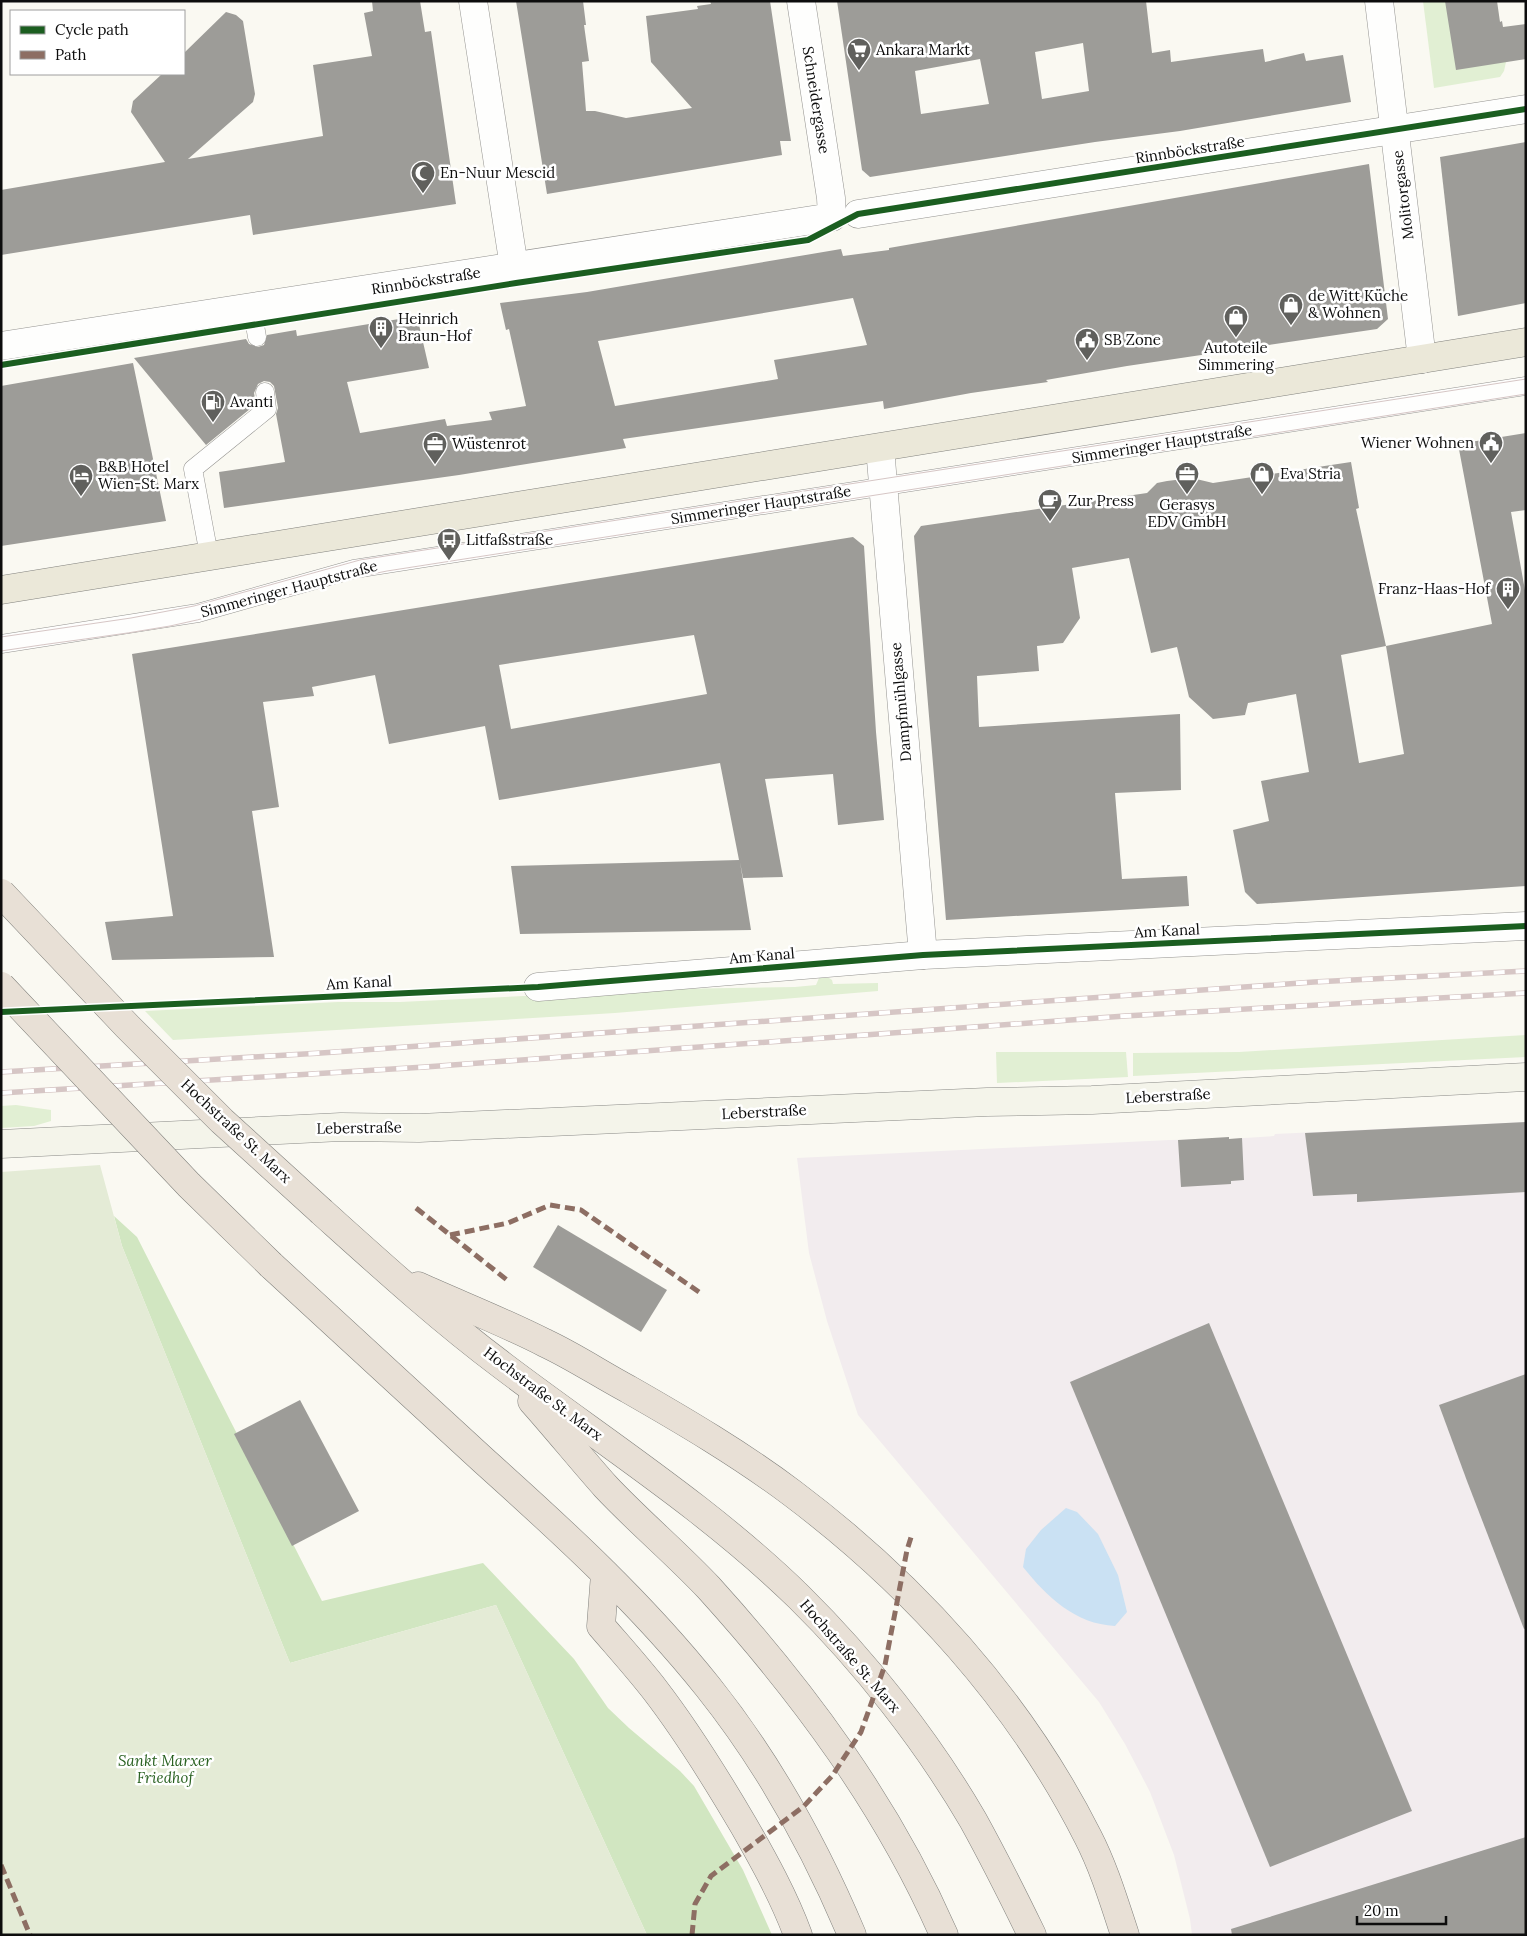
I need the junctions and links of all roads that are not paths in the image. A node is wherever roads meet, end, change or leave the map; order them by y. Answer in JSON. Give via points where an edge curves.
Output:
{"nodes":[{"id":1,"x":473,"y":1,"type":"edge"},
{"id":2,"x":801,"y":1,"type":"edge"},
{"id":3,"x":1379,"y":1,"type":"edge"},
{"id":4,"x":1526,"y":109,"type":"edge"},
{"id":5,"x":1395,"y":130,"type":"junction"},
{"id":6,"x":831,"y":208,"type":"junction"},
{"id":7,"x":858,"y":214,"type":"joint"},
{"id":8,"x":514,"y":267,"type":"junction"},
{"id":9,"x":252,"y":308,"type":"junction"},
{"id":10,"x":257,"y":337,"type":"dead end"},
{"id":11,"x":1526,"y":342,"type":"edge"},
{"id":12,"x":1,"y":346,"type":"edge"},
{"id":13,"x":1422,"y":359,"type":"junction"},
{"id":14,"x":1526,"y":386,"type":"edge"},
{"id":15,"x":265,"y":392,"type":"dead end"},
{"id":16,"x":880,"y":448,"type":"junction"},
{"id":17,"x":883,"y":486,"type":"junction"},
{"id":18,"x":210,"y":555,"type":"junction"},
{"id":19,"x":1,"y":590,"type":"edge"},
{"id":20,"x":1,"y":644,"type":"edge"},
{"id":21,"x":1,"y":893,"type":"edge"},
{"id":22,"x":1526,"y":926,"type":"edge"},
{"id":23,"x":923,"y":955,"type":"junction"},
{"id":24,"x":1,"y":986,"type":"edge"},
{"id":25,"x":538,"y":987,"type":"dead end"},
{"id":26,"x":1526,"y":1077,"type":"edge"},
{"id":27,"x":1,"y":1144,"type":"edge"},
{"id":28,"x":389,"y":1273,"type":"junction"},
{"id":29,"x":502,"y":1365,"type":"junction"},
{"id":30,"x":605,"y":1574,"type":"junction"},
{"id":31,"x":798,"y":1935,"type":"edge"},
{"id":32,"x":852,"y":1935,"type":"edge"},
{"id":33,"x":944,"y":1935,"type":"edge"},
{"id":34,"x":1032,"y":1935,"type":"edge"},
{"id":35,"x":1124,"y":1935,"type":"edge"}],
"edges":[{"from":1,"to":8,"type":"street"},
{"from":2,"to":6,"type":"street","name":"Schneidergasse"},
{"from":3,"to":5,"type":"street","name":"Molitorgasse"},
{"from":4,"to":5,"type":"street","name":"Rinnböckstraße"},
{"from":5,"to":7,"type":"street","name":"Rinnböckstraße"},
{"from":5,"to":13,"type":"street","name":"Molitorgasse"},
{"from":6,"to":7,"type":"lane"},
{"from":6,"to":8,"type":"street","name":"Rinnböckstraße"},
{"from":8,"to":9,"type":"street","name":"Rinnböckstraße"},
{"from":9,"to":10,"type":"lane"},
{"from":9,"to":12,"type":"street","name":"Rinnböckstraße"},
{"from":11,"to":13,"type":"main road"},
{"from":13,"to":16,"type":"main road"},
{"from":14,"to":17,"type":"lane","name":"Simmeringer Hauptstraße"},
{"from":15,"to":18,"type":"lane","via":[[267,409],[193,469]]},
{"from":16,"to":17,"type":"street","name":"Dampfmühlgasse"},
{"from":16,"to":18,"type":"main road"},
{"from":17,"to":20,"type":"lane","name":"Simmeringer Hauptstraße","via":[[354,569],[198,613]]},
{"from":17,"to":23,"type":"street","name":"Dampfmühlgasse"},
{"from":18,"to":19,"type":"main road"},
{"from":21,"to":28,"type":"highway","name":"Hochstraße St. Marx","bridge":true,"via":[[222,1121]]},
{"from":22,"to":23,"type":"street","name":"Am Kanal"},
{"from":23,"to":25,"type":"street","name":"Am Kanal"},
{"from":24,"to":30,"type":"highway","bridge":true,"via":[[189,1185],[271,1265]]},
{"from":26,"to":27,"type":"street","name":"Leberstraße","via":[[1092,1100],[958,1103],[419,1128],[341,1127]]},
{"from":28,"to":29,"type":"highway","name":"Hochstraße St. Marx"},
{"from":28,"to":35,"type":"highway","via":[[546,1343],[669,1412],[791,1492],[848,1537],[896,1581],[975,1666],[1018,1719],[1089,1839]]},
{"from":29,"to":33,"type":"highway","via":[[607,1488],[708,1588],[810,1709],[880,1811],[919,1881]]},
{"from":29,"to":34,"type":"highway","name":"Hochstraße St. Marx","via":[[686,1500],[739,1542],[806,1605],[861,1665],[934,1760],[972,1818]]},
{"from":30,"to":31,"type":"highway","via":[[602,1626],[655,1691],[716,1779],[760,1854]]},
{"from":30,"to":32,"type":"highway","via":[[667,1638],[709,1688],[740,1732],[808,1841]]}]}
